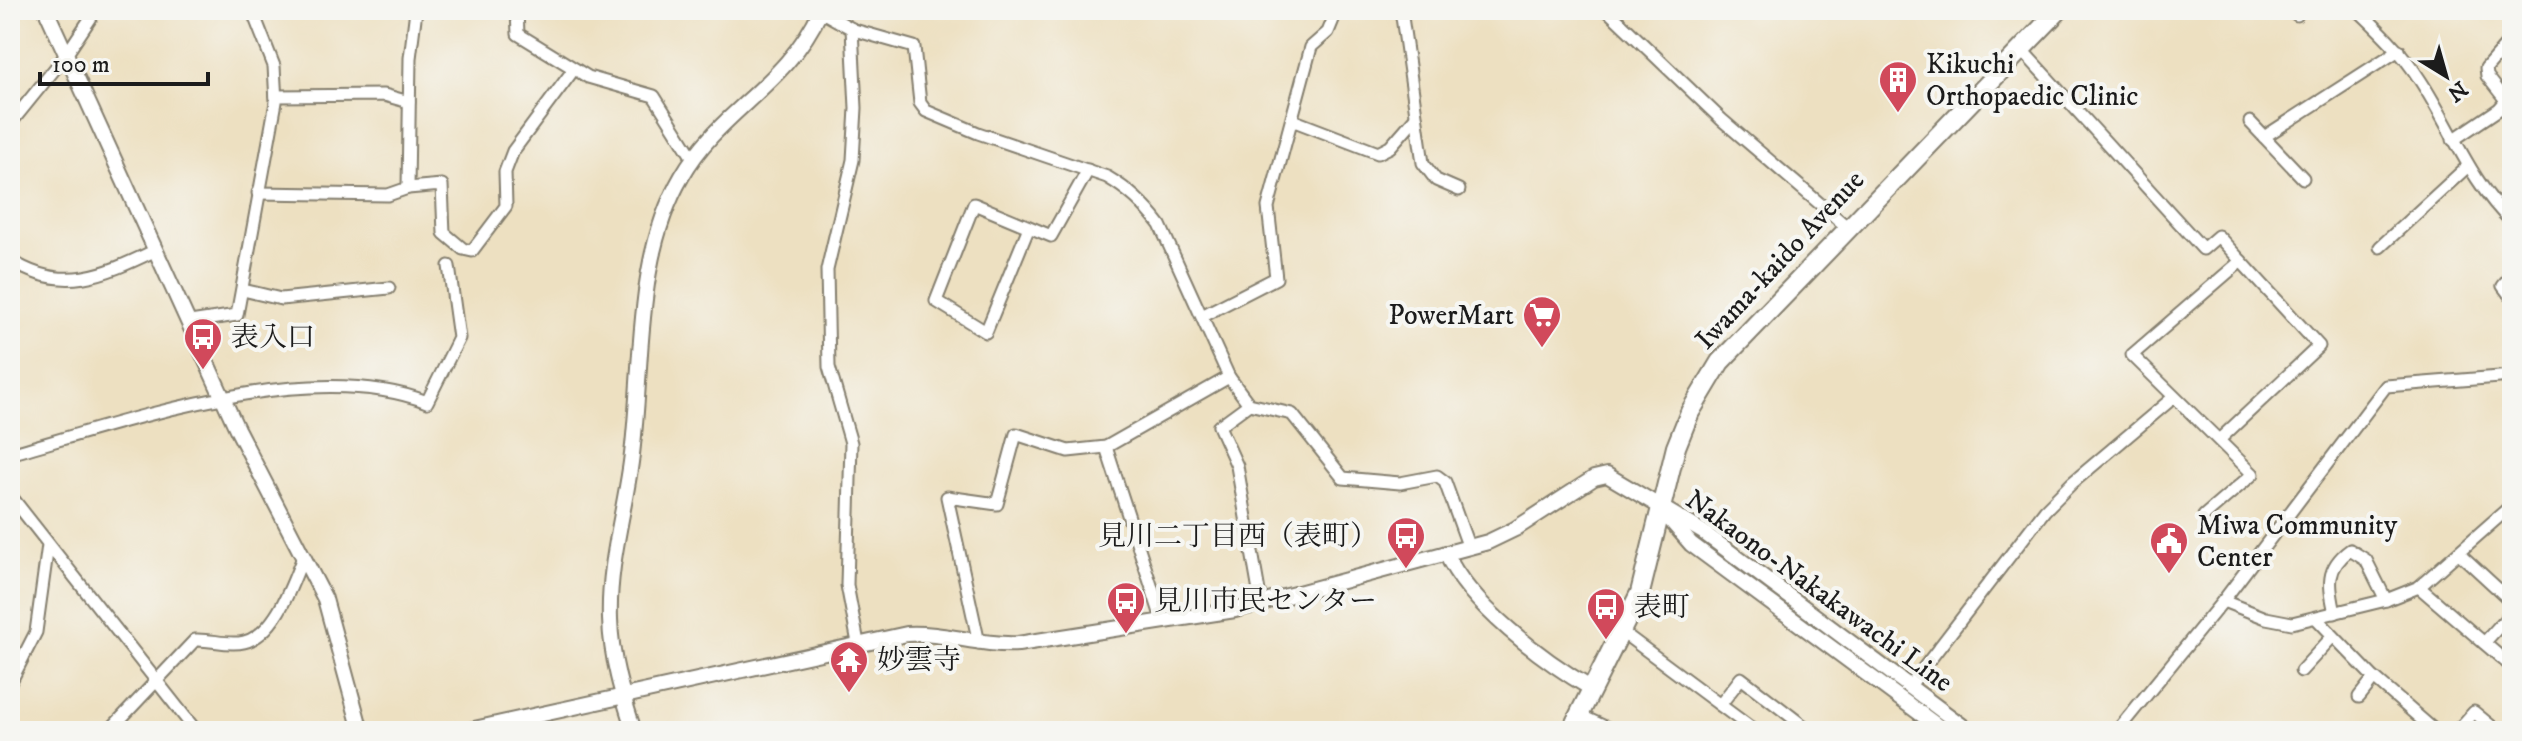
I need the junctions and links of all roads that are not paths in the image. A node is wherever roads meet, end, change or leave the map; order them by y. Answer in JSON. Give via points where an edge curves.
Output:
{"nodes":[{"id":1,"x":46,"y":10,"type":"edge"},
{"id":2,"x":96,"y":10,"type":"edge"},
{"id":3,"x":252,"y":10,"type":"edge"},
{"id":4,"x":405,"y":10,"type":"edge"},
{"id":5,"x":416,"y":10,"type":"edge"},
{"id":6,"x":517,"y":10,"type":"edge"},
{"id":7,"x":820,"y":10,"type":"edge"},
{"id":8,"x":1337,"y":10,"type":"edge"},
{"id":9,"x":1401,"y":10,"type":"edge"},
{"id":10,"x":1607,"y":10,"type":"edge"},
{"id":11,"x":2059,"y":10,"type":"edge"},
{"id":12,"x":2358,"y":10,"type":"edge"},
{"id":13,"x":852,"y":29,"type":"junction"},
{"id":14,"x":2512,"y":38,"type":"edge"},
{"id":15,"x":2021,"y":49,"type":"junction"},
{"id":16,"x":2399,"y":50,"type":"junction"},
{"id":17,"x":66,"y":55,"type":"junction"},
{"id":18,"x":574,"y":69,"type":"junction"},
{"id":19,"x":276,"y":96,"type":"junction"},
{"id":20,"x":2510,"y":101,"type":"edge"},
{"id":21,"x":409,"y":102,"type":"junction"},
{"id":22,"x":1416,"y":117,"type":"junction"},
{"id":23,"x":1292,"y":120,"type":"junction"},
{"id":24,"x":2250,"y":122,"type":"dead end"},
{"id":25,"x":10,"y":124,"type":"edge"},
{"id":26,"x":2264,"y":137,"type":"junction"},
{"id":27,"x":2453,"y":140,"type":"junction"},
{"id":28,"x":693,"y":158,"type":"junction"},
{"id":29,"x":2468,"y":166,"type":"junction"},
{"id":30,"x":1088,"y":170,"type":"junction"},
{"id":31,"x":2303,"y":178,"type":"dead end"},
{"id":32,"x":408,"y":188,"type":"junction"},
{"id":33,"x":1459,"y":190,"type":"dead end"},
{"id":34,"x":258,"y":193,"type":"junction"},
{"id":35,"x":2512,"y":222,"type":"edge"},
{"id":36,"x":1029,"y":227,"type":"junction"},
{"id":37,"x":1847,"y":227,"type":"junction"},
{"id":38,"x":2380,"y":247,"type":"dead end"},
{"id":39,"x":154,"y":251,"type":"junction"},
{"id":40,"x":10,"y":260,"type":"edge"},
{"id":41,"x":2241,"y":261,"type":"junction"},
{"id":42,"x":449,"y":266,"type":"dead end"},
{"id":43,"x":2512,"y":275,"type":"edge"},
{"id":44,"x":389,"y":288,"type":"dead end"},
{"id":45,"x":243,"y":290,"type":"junction"},
{"id":46,"x":2512,"y":298,"type":"edge"},
{"id":47,"x":1202,"y":316,"type":"junction"},
{"id":48,"x":190,"y":322,"type":"junction"},
{"id":49,"x":2512,"y":376,"type":"edge"},
{"id":50,"x":1229,"y":377,"type":"junction"},
{"id":51,"x":2174,"y":397,"type":"junction"},
{"id":52,"x":226,"y":399,"type":"junction"},
{"id":53,"x":1249,"y":404,"type":"junction"},
{"id":54,"x":2220,"y":439,"type":"junction"},
{"id":55,"x":1106,"y":447,"type":"junction"},
{"id":56,"x":10,"y":454,"type":"edge"},
{"id":57,"x":10,"y":495,"type":"edge"},
{"id":58,"x":2512,"y":505,"type":"edge"},
{"id":59,"x":1660,"y":509,"type":"junction"},
{"id":60,"x":2204,"y":516,"type":"dead end"},
{"id":61,"x":48,"y":545,"type":"junction"},
{"id":62,"x":1469,"y":548,"type":"junction"},
{"id":63,"x":1446,"y":553,"type":"junction"},
{"id":64,"x":2460,"y":554,"type":"junction"},
{"id":65,"x":303,"y":557,"type":"junction"},
{"id":66,"x":2419,"y":587,"type":"junction"},
{"id":67,"x":2386,"y":600,"type":"junction"},
{"id":68,"x":2223,"y":601,"type":"junction"},
{"id":69,"x":2512,"y":602,"type":"edge"},
{"id":70,"x":1261,"y":603,"type":"junction"},
{"id":71,"x":2512,"y":612,"type":"edge"},
{"id":72,"x":2335,"y":613,"type":"junction"},
{"id":73,"x":2317,"y":619,"type":"junction"},
{"id":74,"x":1163,"y":622,"type":"junction"},
{"id":75,"x":1622,"y":632,"type":"junction"},
{"id":76,"x":2333,"y":636,"type":"junction"},
{"id":77,"x":858,"y":643,"type":"junction"},
{"id":78,"x":979,"y":643,"type":"junction"},
{"id":79,"x":2484,"y":643,"type":"junction"},
{"id":80,"x":2512,"y":667,"type":"edge"},
{"id":81,"x":2301,"y":671,"type":"dead end"},
{"id":82,"x":2374,"y":678,"type":"junction"},
{"id":83,"x":154,"y":680,"type":"junction"},
{"id":84,"x":10,"y":683,"type":"edge"},
{"id":85,"x":1909,"y":687,"type":"junction"},
{"id":86,"x":1592,"y":689,"type":"junction"},
{"id":87,"x":621,"y":696,"type":"junction"},
{"id":88,"x":2359,"y":697,"type":"dead end"},
{"id":89,"x":1720,"y":705,"type":"junction"},
{"id":90,"x":1575,"y":723,"type":"edge"},
{"id":91,"x":109,"y":731,"type":"edge"},
{"id":92,"x":196,"y":731,"type":"edge"},
{"id":93,"x":361,"y":731,"type":"edge"},
{"id":94,"x":465,"y":731,"type":"edge"},
{"id":95,"x":634,"y":731,"type":"edge"},
{"id":96,"x":1614,"y":731,"type":"edge"},
{"id":97,"x":1755,"y":731,"type":"edge"},
{"id":98,"x":1810,"y":731,"type":"edge"},
{"id":99,"x":1944,"y":731,"type":"edge"},
{"id":100,"x":1969,"y":731,"type":"edge"},
{"id":101,"x":2117,"y":731,"type":"edge"},
{"id":102,"x":2435,"y":731,"type":"edge"},
{"id":103,"x":2457,"y":731,"type":"edge"},
{"id":104,"x":2497,"y":731,"type":"edge"}],
"edges":[{"from":1,"to":17,"type":"street"},
{"from":2,"to":17,"type":"street"},
{"from":3,"to":19,"type":"street","via":[[274,66]]},
{"from":4,"to":5,"type":"street"},
{"from":5,"to":21,"type":"street"},
{"from":6,"to":18,"type":"street","via":[[518,34]]},
{"from":7,"to":13,"type":"street"},
{"from":7,"to":28,"type":"street","via":[[788,64],[717,128]]},
{"from":8,"to":23,"type":"street","via":[[1328,32],[1311,47]]},
{"from":9,"to":22,"type":"street"},
{"from":10,"to":37,"type":"street","via":[[1722,120]]},
{"from":11,"to":15,"type":"main road","name":"Iwama-kaido Avenue"},
{"from":12,"to":16,"type":"street"},
{"from":13,"to":30,"type":"street","via":[[914,47],[920,103],[926,111]]},
{"from":13,"to":77,"type":"street","via":[[853,160],[827,270],[829,367],[851,443],[847,585]]},
{"from":14,"to":20,"type":"street","via":[[2486,68]]},
{"from":15,"to":37,"type":"main road","name":"Iwama-kaido Avenue"},
{"from":15,"to":41,"type":"street","via":[[2203,249],[2218,236]]},
{"from":16,"to":26,"type":"street"},
{"from":16,"to":27,"type":"street"},
{"from":17,"to":25,"type":"street"},
{"from":17,"to":39,"type":"street"},
{"from":18,"to":28,"type":"street","via":[[654,96]]},
{"from":18,"to":32,"type":"street","via":[[513,151],[505,172],[506,206],[472,251],[444,233],[442,185]]},
{"from":19,"to":21,"type":"street","via":[[384,95]]},
{"from":19,"to":34,"type":"street"},
{"from":20,"to":27,"type":"street"},
{"from":21,"to":32,"type":"street"},
{"from":22,"to":23,"type":"street","via":[[1378,153]]},
{"from":22,"to":33,"type":"street","via":[[1423,163],[1429,173]]},
{"from":23,"to":47,"type":"street","via":[[1268,207],[1276,278]]},
{"from":24,"to":26,"type":"street"},
{"from":26,"to":31,"type":"street"},
{"from":27,"to":29,"type":"street"},
{"from":28,"to":87,"type":"street","via":[[668,203],[649,273],[631,460],[609,595]]},
{"from":29,"to":35,"type":"street"},
{"from":29,"to":38,"type":"street"},
{"from":30,"to":36,"type":"street","via":[[1051,236]]},
{"from":30,"to":47,"type":"street","via":[[1125,188],[1149,210]]},
{"from":32,"to":34,"type":"street","via":[[388,195]]},
{"from":34,"to":45,"type":"street"},
{"from":36,"to":36,"type":"street","via":[[974,204],[936,301],[986,332]]},
{"from":37,"to":59,"type":"main road","name":"Iwama-kaido Avenue","via":[[1741,336],[1704,386],[1676,447]]},
{"from":39,"to":40,"type":"street","via":[[82,279],[26,271]]},
{"from":39,"to":48,"type":"street"},
{"from":41,"to":51,"type":"street","via":[[2132,355]]},
{"from":41,"to":54,"type":"street","via":[[2319,346]]},
{"from":42,"to":52,"type":"street","via":[[459,338],[427,402],[344,387],[274,390]]},
{"from":43,"to":46,"type":"street","via":[[2503,286]]},
{"from":44,"to":45,"type":"street","via":[[281,299]]},
{"from":45,"to":48,"type":"street","via":[[237,315]]},
{"from":47,"to":50,"type":"street"},
{"from":48,"to":52,"type":"street"},
{"from":49,"to":68,"type":"street","via":[[2386,386]]},
{"from":50,"to":53,"type":"street"},
{"from":50,"to":55,"type":"street"},
{"from":51,"to":54,"type":"street"},
{"from":51,"to":85,"type":"street","via":[[2045,510]]},
{"from":52,"to":56,"type":"street"},
{"from":52,"to":65,"type":"street"},
{"from":53,"to":62,"type":"street","via":[[1292,414],[1343,478],[1388,483],[1437,476],[1445,482]]},
{"from":53,"to":70,"type":"street","via":[[1219,426],[1237,466]]},
{"from":54,"to":60,"type":"street","via":[[2253,474]]},
{"from":55,"to":74,"type":"street"},
{"from":55,"to":78,"type":"street","via":[[1068,451],[1016,434],[997,504],[947,497]]},
{"from":57,"to":61,"type":"street"},
{"from":58,"to":64,"type":"street"},
{"from":59,"to":62,"type":"street","via":[[1603,475],[1504,536]]},
{"from":59,"to":75,"type":"main road","name":"Iwama-kaido Avenue","via":[[1646,573]]},
{"from":59,"to":85,"type":"street","name":"Nakaono-Nakakawachi Line","via":[[1703,532]]},
{"from":59,"to":99,"type":"street","name":"Nakaono-Nakakawachi Line","via":[[1691,544]]},
{"from":61,"to":83,"type":"street"},
{"from":61,"to":84,"type":"street","via":[[36,632]]},
{"from":62,"to":63,"type":"street"},
{"from":63,"to":70,"type":"street"},
{"from":63,"to":86,"type":"street","via":[[1465,586],[1562,670]]},
{"from":64,"to":66,"type":"street"},
{"from":64,"to":69,"type":"street"},
{"from":65,"to":83,"type":"street","via":[[288,593],[256,637],[229,643],[195,640]]},
{"from":65,"to":93,"type":"street","via":[[330,612]]},
{"from":66,"to":67,"type":"street"},
{"from":66,"to":79,"type":"street"},
{"from":67,"to":72,"type":"street"},
{"from":67,"to":72,"type":"street","via":[[2366,560],[2350,550],[2330,574]]},
{"from":68,"to":73,"type":"street","via":[[2280,621]]},
{"from":68,"to":101,"type":"street"},
{"from":70,"to":74,"type":"street"},
{"from":71,"to":79,"type":"street"},
{"from":72,"to":73,"type":"street"},
{"from":73,"to":76,"type":"street"},
{"from":74,"to":78,"type":"street","via":[[1018,644]]},
{"from":75,"to":86,"type":"main road","name":"Iwama-kaido Avenue"},
{"from":75,"to":89,"type":"street"},
{"from":76,"to":81,"type":"street"},
{"from":76,"to":82,"type":"street"},
{"from":77,"to":78,"type":"street","via":[[933,632]]},
{"from":77,"to":87,"type":"street"},
{"from":79,"to":80,"type":"street"},
{"from":82,"to":88,"type":"street"},
{"from":82,"to":102,"type":"street"},
{"from":83,"to":91,"type":"street"},
{"from":83,"to":92,"type":"street"},
{"from":85,"to":100,"type":"street","name":"Nakaono-Nakakawachi Line"},
{"from":86,"to":90,"type":"main road","name":"Iwama-kaido Avenue"},
{"from":87,"to":94,"type":"street"},
{"from":87,"to":95,"type":"street"},
{"from":89,"to":97,"type":"street"},
{"from":89,"to":98,"type":"street","via":[[1741,678]]},
{"from":90,"to":96,"type":"street"},
{"from":103,"to":104,"type":"street","via":[[2474,712]]}]}
